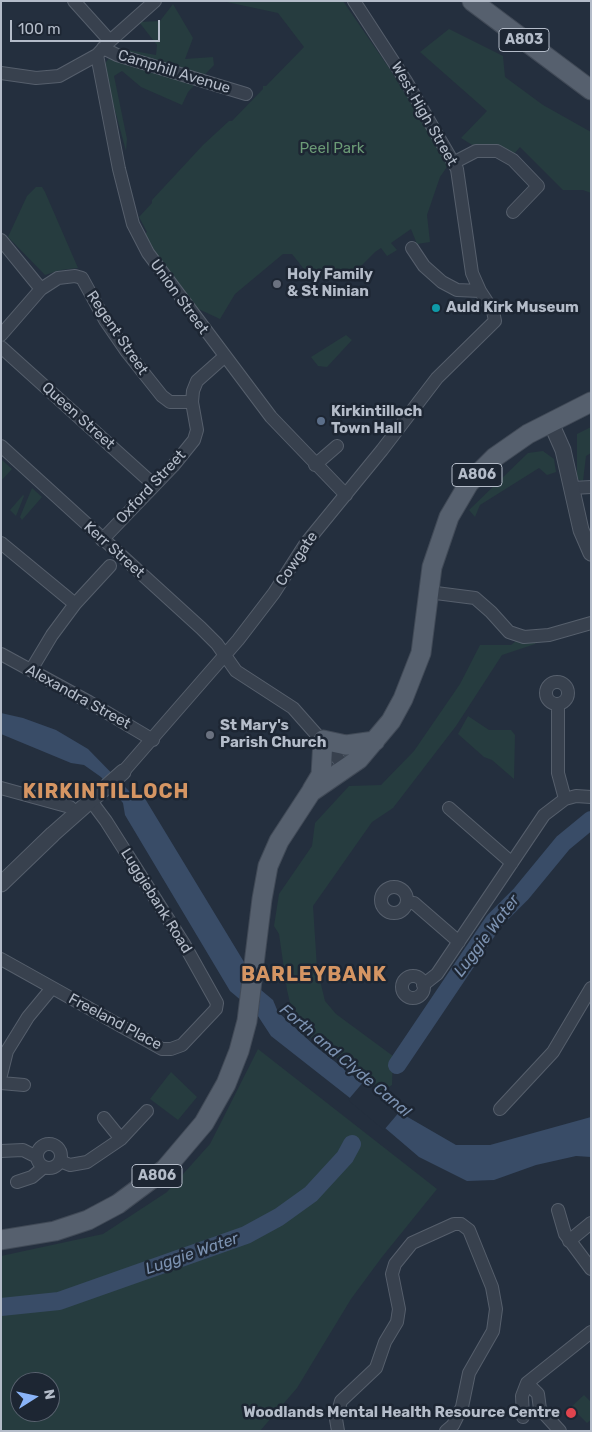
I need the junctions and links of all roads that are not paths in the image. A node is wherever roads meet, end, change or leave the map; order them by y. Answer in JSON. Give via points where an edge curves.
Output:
{"nodes":[{"id":1,"x":74,"y":1,"type":"edge"},
{"id":2,"x":155,"y":1,"type":"edge"},
{"id":3,"x":354,"y":1,"type":"edge"},
{"id":4,"x":481,"y":4,"type":"edge"},
{"id":5,"x":103,"y":48,"type":"junction"},
{"id":6,"x":1,"y":73,"type":"edge"},
{"id":7,"x":591,"y":90,"type":"edge"},
{"id":8,"x":246,"y":94,"type":"dead end"},
{"id":9,"x":453,"y":163,"type":"junction"},
{"id":10,"x":513,"y":212,"type":"dead end"},
{"id":11,"x":1,"y":240,"type":"edge"},
{"id":12,"x":412,"y":248,"type":"dead end"},
{"id":13,"x":41,"y":289,"type":"junction"},
{"id":14,"x":480,"y":291,"type":"junction"},
{"id":15,"x":494,"y":320,"type":"joint"},
{"id":16,"x":1,"y":335,"type":"edge"},
{"id":17,"x":1,"y":347,"type":"edge"},
{"id":18,"x":224,"y":356,"type":"junction"},
{"id":19,"x":192,"y":402,"type":"junction"},
{"id":20,"x":591,"y":402,"type":"edge"},
{"id":21,"x":551,"y":423,"type":"junction"},
{"id":22,"x":1,"y":446,"type":"edge"},
{"id":23,"x":337,"y":446,"type":"dead end"},
{"id":24,"x":315,"y":465,"type":"junction"},
{"id":25,"x":154,"y":485,"type":"junction"},
{"id":26,"x":591,"y":487,"type":"edge"},
{"id":27,"x":572,"y":488,"type":"junction"},
{"id":28,"x":346,"y":495,"type":"junction"},
{"id":29,"x":102,"y":540,"type":"junction"},
{"id":30,"x":1,"y":543,"type":"edge"},
{"id":31,"x":591,"y":553,"type":"edge"},
{"id":32,"x":110,"y":566,"type":"dead end"},
{"id":33,"x":428,"y":592,"type":"junction"},
{"id":34,"x":75,"y":604,"type":"junction"},
{"id":35,"x":591,"y":623,"type":"edge"},
{"id":36,"x":1,"y":654,"type":"edge"},
{"id":37,"x":225,"y":656,"type":"junction"},
{"id":38,"x":31,"y":670,"type":"junction"},
{"id":39,"x":558,"y":705,"type":"dead end"},
{"id":40,"x":153,"y":740,"type":"junction"},
{"id":41,"x":323,"y":740,"type":"junction"},
{"id":42,"x":375,"y":741,"type":"junction"},
{"id":43,"x":347,"y":769,"type":"junction"},
{"id":44,"x":124,"y":772,"type":"joint"},
{"id":45,"x":1,"y":788,"type":"edge"},
{"id":46,"x":311,"y":792,"type":"junction"},
{"id":47,"x":591,"y":797,"type":"edge"},
{"id":48,"x":94,"y":799,"type":"junction"},
{"id":49,"x":565,"y":799,"type":"junction"},
{"id":50,"x":449,"y":808,"type":"dead end"},
{"id":51,"x":76,"y":813,"type":"junction"},
{"id":52,"x":291,"y":823,"type":"junction"},
{"id":53,"x":512,"y":863,"type":"junction"},
{"id":54,"x":1,"y":884,"type":"edge"},
{"id":55,"x":407,"y":903,"type":"dead end"},
{"id":56,"x":459,"y":942,"type":"junction"},
{"id":57,"x":1,"y":959,"type":"edge"},
{"id":58,"x":423,"y":984,"type":"dead end"},
{"id":59,"x":52,"y":988,"type":"junction"},
{"id":60,"x":591,"y":988,"type":"edge"},
{"id":61,"x":217,"y":1003,"type":"joint"},
{"id":62,"x":1,"y":1075,"type":"edge"},
{"id":63,"x":1,"y":1083,"type":"edge"},
{"id":64,"x":24,"y":1085,"type":"dead end"},
{"id":65,"x":500,"y":1109,"type":"dead end"},
{"id":66,"x":148,"y":1111,"type":"dead end"},
{"id":67,"x":104,"y":1118,"type":"dead end"},
{"id":68,"x":121,"y":1139,"type":"junction"},
{"id":69,"x":1,"y":1151,"type":"edge"},
{"id":70,"x":60,"y":1161,"type":"junction"},
{"id":71,"x":40,"y":1162,"type":"junction"},
{"id":72,"x":17,"y":1182,"type":"dead end"},
{"id":73,"x":558,"y":1210,"type":"dead end"},
{"id":74,"x":591,"y":1223,"type":"edge"},
{"id":75,"x":1,"y":1240,"type":"edge"},
{"id":76,"x":569,"y":1241,"type":"junction"},
{"id":77,"x":591,"y":1269,"type":"edge"},
{"id":78,"x":591,"y":1332,"type":"edge"},
{"id":79,"x":527,"y":1383,"type":"junction"},
{"id":80,"x":523,"y":1417,"type":"dead end"},
{"id":81,"x":453,"y":1429,"type":"edge"},
{"id":82,"x":338,"y":1431,"type":"edge"},
{"id":83,"x":560,"y":1431,"type":"edge"}],
"edges":[{"from":1,"to":5,"type":"street"},
{"from":2,"to":5,"type":"street"},
{"from":3,"to":9,"type":"street","name":"West High Street","via":[[406,81]]},
{"from":4,"to":7,"type":"main road","number":"A803"},
{"from":5,"to":6,"type":"street","via":[[59,76],[36,78]]},
{"from":5,"to":8,"type":"street","name":"Camphill Avenue","via":[[117,56]]},
{"from":5,"to":18,"type":"street","name":"Union Street","via":[[117,160],[133,224],[148,253]]},
{"from":9,"to":10,"type":"street","via":[[476,151],[497,151],[514,160],[538,186]]},
{"from":9,"to":14,"type":"street","name":"West High Street","via":[[460,181],[472,273]]},
{"from":11,"to":13,"type":"street"},
{"from":12,"to":14,"type":"street","via":[[424,266],[442,282],[457,290]]},
{"from":13,"to":16,"type":"street","name":"Regent Street"},
{"from":13,"to":19,"type":"street","name":"Regent Street","via":[[68,275],[82,278],[122,344],[162,396],[170,402]]},
{"from":14,"to":15,"type":"street","name":"West High Street","via":[[493,311]]},
{"from":15,"to":28,"type":"street","name":"Cowgate","via":[[437,378]]},
{"from":17,"to":25,"type":"street","name":"Queen Street"},
{"from":18,"to":19,"type":"street","name":"Oxford Street","via":[[198,381]]},
{"from":18,"to":24,"type":"street","name":"Union Street","via":[[271,417]]},
{"from":19,"to":25,"type":"street","name":"Oxford Street","via":[[196,430],[194,440]]},
{"from":20,"to":21,"type":"main road","number":"A806"},
{"from":21,"to":27,"type":"street","via":[[563,450]]},
{"from":21,"to":33,"type":"main road","number":"A806","via":[[517,440],[469,483],[444,526]]},
{"from":22,"to":29,"type":"street","name":"Kerr Street"},
{"from":23,"to":24,"type":"street"},
{"from":24,"to":28,"type":"street","name":"Union Street"},
{"from":25,"to":29,"type":"street","name":"Oxford Street"},
{"from":26,"to":27,"type":"street"},
{"from":27,"to":31,"type":"street","via":[[581,530]]},
{"from":28,"to":37,"type":"street","name":"Cowgate","via":[[306,543],[274,593]]},
{"from":29,"to":37,"type":"street","name":"Kerr Street","via":[[201,628]]},
{"from":30,"to":34,"type":"street"},
{"from":32,"to":34,"type":"street"},
{"from":33,"to":35,"type":"street","via":[[475,598],[509,632],[524,637],[549,635]]},
{"from":33,"to":42,"type":"main road","number":"A806","via":[[421,653],[413,676],[391,721]]},
{"from":34,"to":38,"type":"street"},
{"from":36,"to":38,"type":"street","name":"Alexandra Street"},
{"from":37,"to":40,"type":"street","name":"Cowgate"},
{"from":37,"to":41,"type":"street","name":"Kerr Street","via":[[236,671],[293,708]]},
{"from":38,"to":40,"type":"street","name":"Alexandra Street"},
{"from":39,"to":49,"type":"street","via":[[558,773]]},
{"from":40,"to":44,"type":"street","name":"Cowgate"},
{"from":41,"to":42,"type":"main road","via":[[346,745]]},
{"from":41,"to":43,"type":"street","name":"Kerr Street"},
{"from":41,"to":46,"type":"main road","via":[[321,775]]},
{"from":42,"to":43,"type":"main road","number":"A806"},
{"from":43,"to":46,"type":"main road","number":"A806"},
{"from":43,"to":52,"type":"main road","number":"A806","via":[[339,784]]},
{"from":44,"to":48,"type":"street","name":"Cowgate"},
{"from":45,"to":51,"type":"street","via":[[70,806]]},
{"from":46,"to":52,"type":"main road","number":"A806"},
{"from":47,"to":49,"type":"street"},
{"from":48,"to":51,"type":"street","name":"Cowgate"},
{"from":48,"to":61,"type":"street","name":"Luggiebank Road"},
{"from":49,"to":53,"type":"street","via":[[544,815]]},
{"from":50,"to":53,"type":"street"},
{"from":51,"to":54,"type":"street","name":"Cowgate"},
{"from":52,"to":75,"type":"main road","number":"A806","via":[[268,866],[244,1032],[233,1068],[210,1114],[185,1148],[129,1197],[88,1220],[47,1233]]},
{"from":53,"to":56,"type":"street"},
{"from":55,"to":56,"type":"street","via":[[414,903]]},
{"from":56,"to":58,"type":"street","via":[[437,974]]},
{"from":57,"to":59,"type":"street","name":"Freeland Place"},
{"from":59,"to":61,"type":"street","name":"Freeland Place","via":[[162,1048],[171,1049],[182,1044],[216,1009]]},
{"from":59,"to":62,"type":"street","via":[[28,1017],[7,1051]]},
{"from":60,"to":65,"type":"street","via":[[553,1052]]},
{"from":63,"to":64,"type":"street"},
{"from":66,"to":68,"type":"street"},
{"from":67,"to":68,"type":"street"},
{"from":68,"to":70,"type":"street","via":[[87,1162],[70,1165]]},
{"from":69,"to":71,"type":"street","via":[[23,1150]]},
{"from":70,"to":71,"type":"street","via":[[51,1168]]},
{"from":70,"to":71,"type":"street","via":[[59,1149],[49,1144],[38,1150]]},
{"from":71,"to":72,"type":"street","via":[[32,1177]]},
{"from":73,"to":76,"type":"street"},
{"from":74,"to":76,"type":"street"},
{"from":76,"to":77,"type":"street"},
{"from":78,"to":79,"type":"street"},
{"from":79,"to":80,"type":"street","via":[[522,1396]]},
{"from":79,"to":83,"type":"street","via":[[538,1394],[540,1409]]},
{"from":81,"to":82,"type":"street","via":[[473,1365],[493,1332],[496,1309],[492,1287],[469,1230],[461,1224],[420,1238],[399,1258],[392,1274],[399,1309],[397,1322],[385,1342],[376,1368],[341,1401],[336,1419]]}]}
